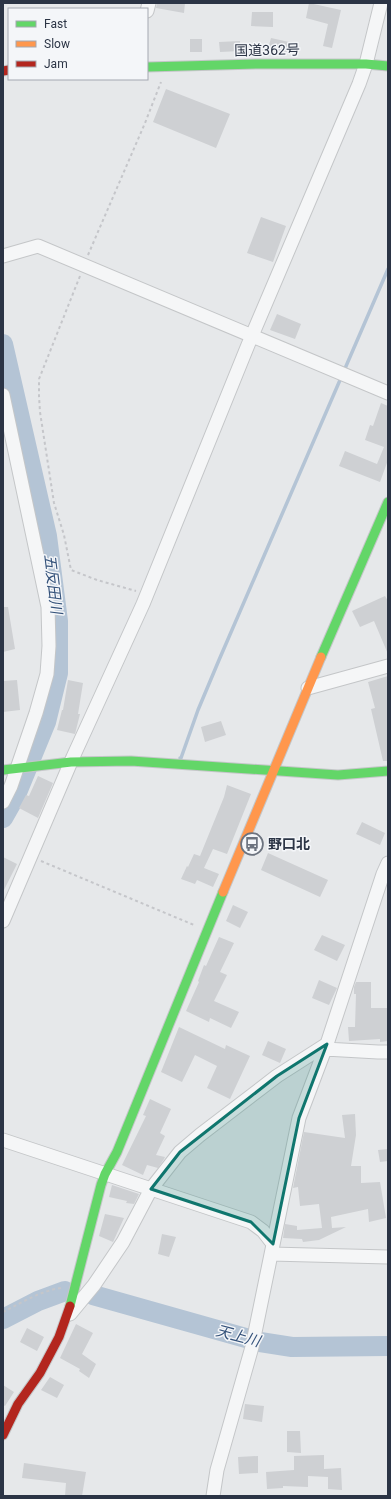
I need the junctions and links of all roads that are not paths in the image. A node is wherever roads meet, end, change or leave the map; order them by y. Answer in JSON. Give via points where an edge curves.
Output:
{"nodes":[{"id":1,"x":381,"y":3,"type":"edge"},
{"id":2,"x":366,"y":64,"type":"junction"},
{"id":3,"x":388,"y":66,"type":"edge"},
{"id":4,"x":148,"y":67,"type":"edge"},
{"id":5,"x":3,"y":256,"type":"edge"},
{"id":6,"x":252,"y":336,"type":"junction"},
{"id":7,"x":388,"y":393,"type":"edge"},
{"id":8,"x":3,"y":395,"type":"edge"},
{"id":9,"x":388,"y":502,"type":"edge"},
{"id":10,"x":388,"y":666,"type":"edge"},
{"id":11,"x":308,"y":688,"type":"junction"},
{"id":12,"x":74,"y":757,"type":"junction"},
{"id":13,"x":20,"y":768,"type":"junction"},
{"id":14,"x":3,"y":770,"type":"edge"},
{"id":15,"x":274,"y":770,"type":"junction"},
{"id":16,"x":388,"y":771,"type":"edge"},
{"id":17,"x":3,"y":802,"type":"edge"},
{"id":18,"x":388,"y":864,"type":"edge"},
{"id":19,"x":3,"y":921,"type":"edge"},
{"id":20,"x":326,"y":1047,"type":"junction"},
{"id":21,"x":388,"y":1052,"type":"edge"},
{"id":22,"x":3,"y":1140,"type":"edge"},
{"id":23,"x":105,"y":1174,"type":"junction"},
{"id":24,"x":151,"y":1189,"type":"junction"},
{"id":25,"x":272,"y":1249,"type":"junction"},
{"id":26,"x":388,"y":1257,"type":"edge"},
{"id":27,"x":66,"y":1318,"type":"junction"},
{"id":28,"x":3,"y":1435,"type":"edge"},
{"id":29,"x":212,"y":1496,"type":"edge"}],
"edges":[{"from":1,"to":2,"type":"street"},
{"from":2,"to":3,"type":"main road","name":"国道362号"},
{"from":2,"to":4,"type":"main road","name":"国道362号"},
{"from":2,"to":6,"type":"street"},
{"from":5,"to":6,"type":"street","via":[[38,246]]},
{"from":6,"to":7,"type":"street"},
{"from":6,"to":12,"type":"street","via":[[147,594]]},
{"from":8,"to":13,"type":"street","via":[[48,607],[47,674]]},
{"from":9,"to":11,"type":"main road"},
{"from":10,"to":11,"type":"street"},
{"from":11,"to":15,"type":"main road"},
{"from":12,"to":13,"type":"main road"},
{"from":12,"to":15,"type":"main road"},
{"from":12,"to":19,"type":"street"},
{"from":13,"to":14,"type":"main road"},
{"from":13,"to":17,"type":"street"},
{"from":15,"to":16,"type":"main road","via":[[338,775]]},
{"from":15,"to":23,"type":"main road","via":[[206,930],[117,1152]]},
{"from":18,"to":20,"type":"street"},
{"from":20,"to":21,"type":"street"},
{"from":20,"to":24,"type":"street","via":[[277,1076],[200,1135],[180,1152]]},
{"from":20,"to":25,"type":"street","via":[[299,1118]]},
{"from":22,"to":23,"type":"street"},
{"from":23,"to":24,"type":"street"},
{"from":23,"to":27,"type":"main road"},
{"from":24,"to":25,"type":"street","via":[[251,1222],[263,1231]]},
{"from":24,"to":27,"type":"street","via":[[123,1242],[94,1285]]},
{"from":25,"to":26,"type":"street"},
{"from":25,"to":29,"type":"street","via":[[254,1338]]},
{"from":27,"to":28,"type":"main road","via":[[40,1373],[18,1404]]}]}
